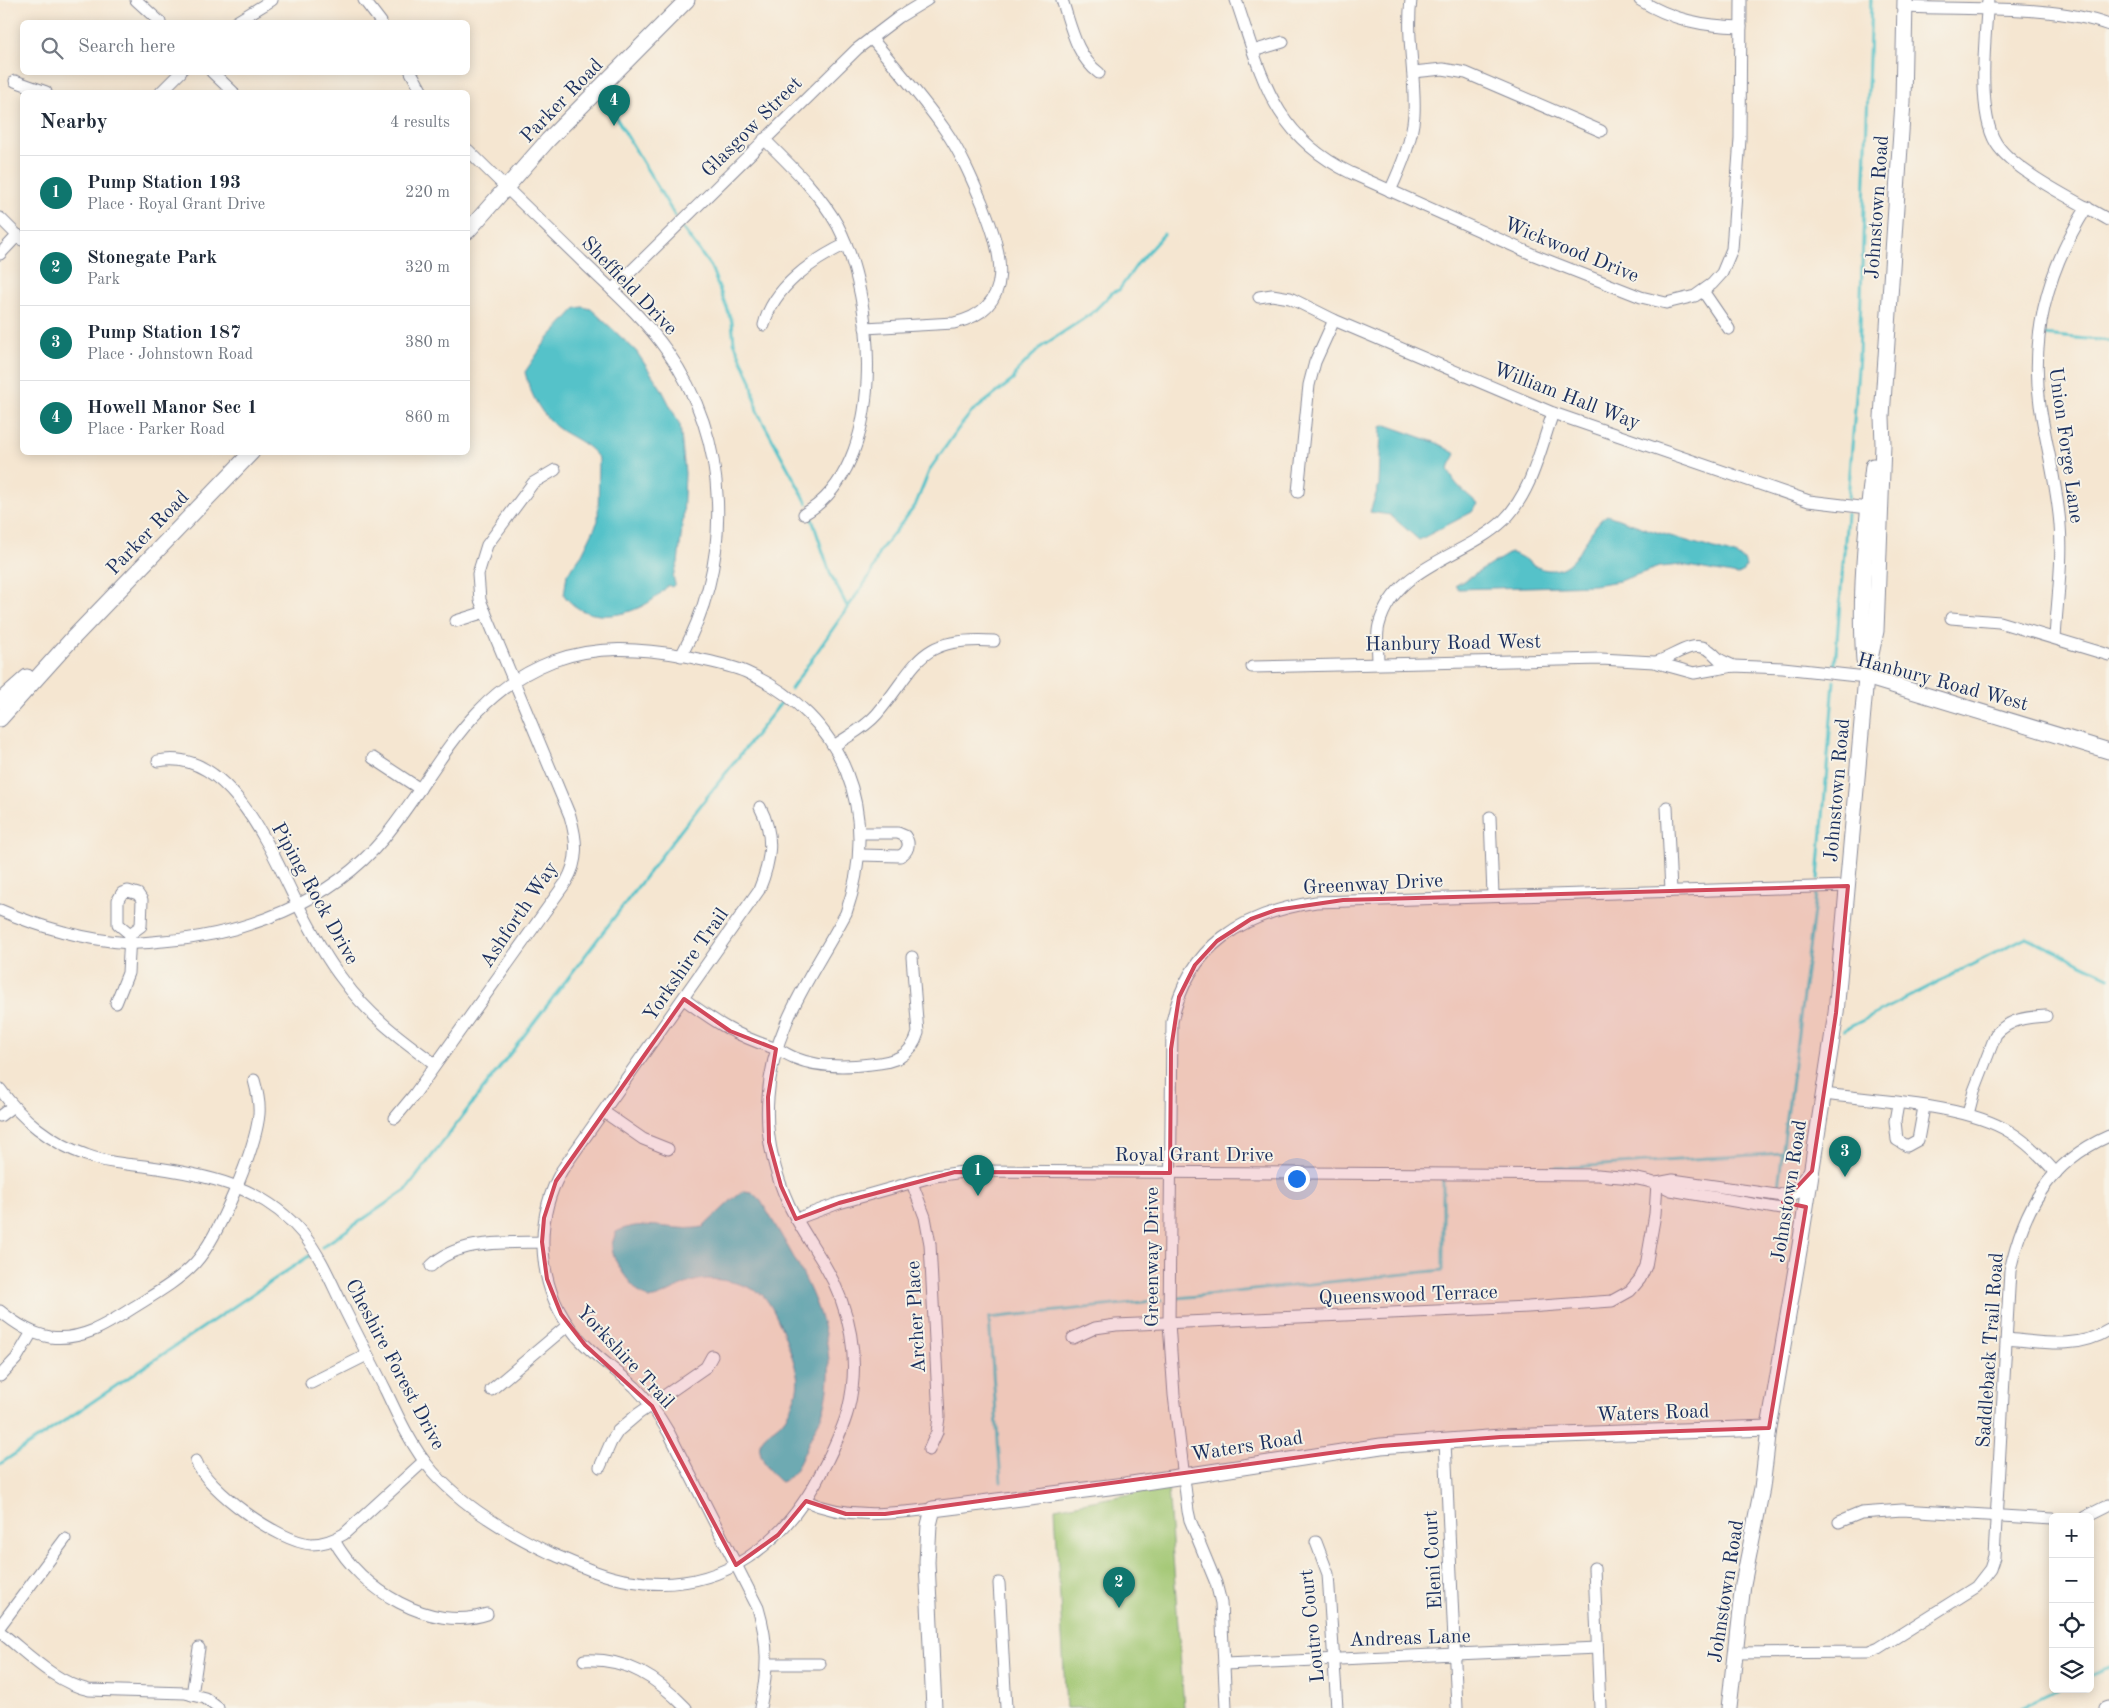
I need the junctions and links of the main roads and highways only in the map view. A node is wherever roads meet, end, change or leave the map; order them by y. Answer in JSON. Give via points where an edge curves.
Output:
{"nodes":[{"id":1,"x":687,"y":0,"type":"edge"},
{"id":2,"x":1905,"y":4,"type":"edge"},
{"id":3,"x":470,"y":230,"type":"edge"},
{"id":4,"x":1882,"y":417,"type":"junction"},
{"id":5,"x":249,"y":455,"type":"edge"},
{"id":6,"x":72,"y":639,"type":"junction"},
{"id":7,"x":1866,"y":677,"type":"junction"},
{"id":8,"x":0,"y":700,"type":"edge"},
{"id":9,"x":0,"y":719,"type":"edge"},
{"id":10,"x":2109,"y":751,"type":"edge"},
{"id":11,"x":1812,"y":1171,"type":"junction"},
{"id":12,"x":1787,"y":1200,"type":"road end"},
{"id":13,"x":1769,"y":1428,"type":"junction"},
{"id":14,"x":934,"y":1708,"type":"edge"},
{"id":15,"x":1729,"y":1708,"type":"edge"}],
"edges":[{"from":1,"to":3,"type":"main road","name":"Parker Road","via":[[555,133]]},
{"from":2,"to":4,"type":"main road","name":"Johnstown Road","via":[[1903,102]]},
{"from":4,"to":7,"type":"main road","name":"Johnstown Road","via":[[1876,631]]},
{"from":4,"to":7,"type":"main road","name":"Johnstown Road","via":[[1868,508],[1862,634]]},
{"from":5,"to":6,"type":"main road","name":"Parker Road"},
{"from":6,"to":8,"type":"main road","name":"Parker Road"},
{"from":6,"to":9,"type":"main road","name":"Parker Road"},
{"from":7,"to":10,"type":"main road","name":"Hanbury Road West"},
{"from":7,"to":11,"type":"main road","name":"Johnstown Road","via":[[1836,1013]]},
{"from":11,"to":12,"type":"main road"},
{"from":11,"to":13,"type":"main road","name":"Johnstown Road"},
{"from":13,"to":14,"type":"main road","name":"Waters Road","via":[[1445,1441],[1355,1449],[1066,1493],[932,1509],[927,1562]]},
{"from":13,"to":15,"type":"main road","name":"Johnstown Road","via":[[1762,1488],[1743,1584]]}]}
